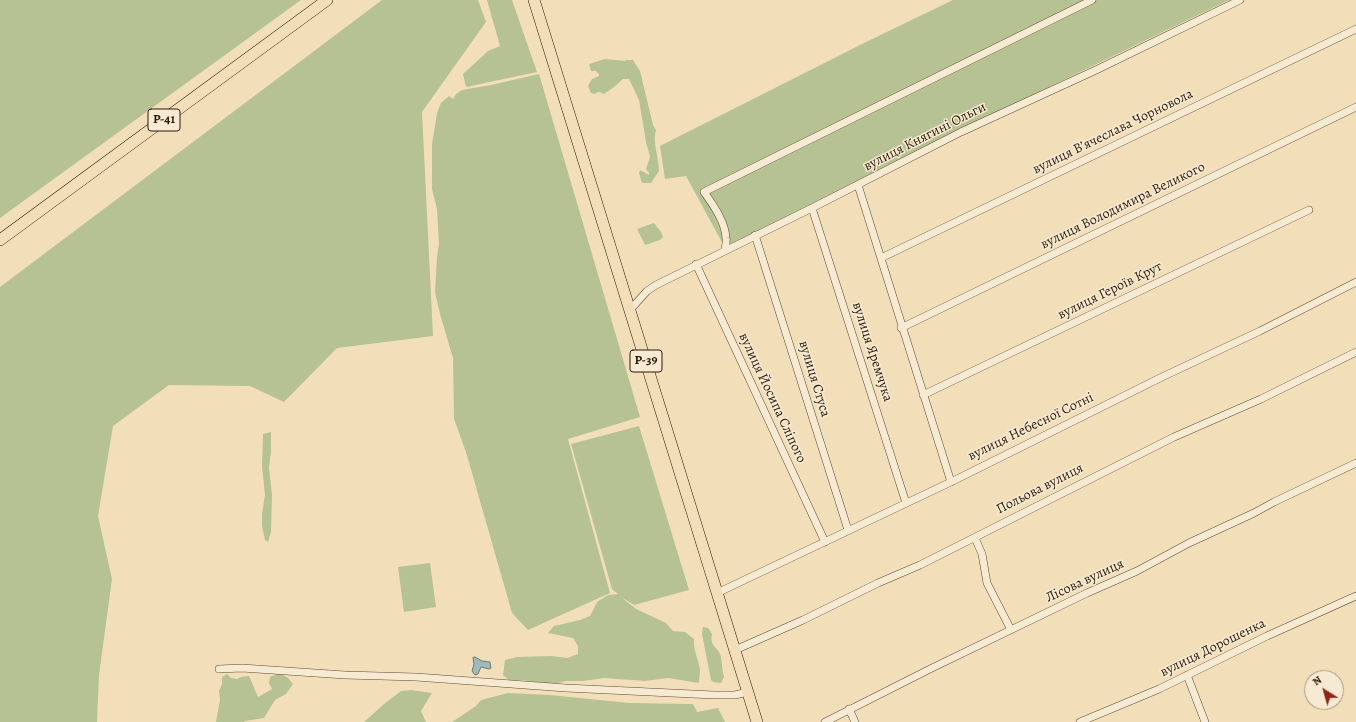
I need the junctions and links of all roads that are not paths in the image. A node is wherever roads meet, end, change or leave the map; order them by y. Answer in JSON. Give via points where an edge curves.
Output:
{"nodes":[{"id":1,"x":327,"y":0,"type":"edge"},
{"id":2,"x":534,"y":0,"type":"edge"},
{"id":3,"x":1092,"y":0,"type":"edge"},
{"id":4,"x":1240,"y":0,"type":"edge"},
{"id":5,"x":1356,"y":29,"type":"edge"},
{"id":6,"x":1356,"y":107,"type":"edge"},
{"id":7,"x":858,"y":186,"type":"junction"},
{"id":8,"x":812,"y":208,"type":"junction"},
{"id":9,"x":1309,"y":210,"type":"dead end"},
{"id":10,"x":756,"y":236,"type":"junction"},
{"id":11,"x":0,"y":240,"type":"edge"},
{"id":12,"x":725,"y":250,"type":"junction"},
{"id":13,"x":881,"y":258,"type":"junction"},
{"id":14,"x":696,"y":264,"type":"junction"},
{"id":15,"x":1356,"y":282,"type":"edge"},
{"id":16,"x":630,"y":310,"type":"junction"},
{"id":17,"x":901,"y":328,"type":"junction"},
{"id":18,"x":1356,"y":352,"type":"edge"},
{"id":19,"x":923,"y":395,"type":"junction"},
{"id":20,"x":1356,"y":463,"type":"edge"},
{"id":21,"x":951,"y":482,"type":"junction"},
{"id":22,"x":906,"y":503,"type":"junction"},
{"id":23,"x":848,"y":530,"type":"junction"},
{"id":24,"x":975,"y":538,"type":"junction"},
{"id":25,"x":824,"y":542,"type":"junction"},
{"id":26,"x":717,"y":593,"type":"junction"},
{"id":27,"x":1356,"y":596,"type":"edge"},
{"id":28,"x":1011,"y":630,"type":"junction"},
{"id":29,"x":735,"y":650,"type":"junction"},
{"id":30,"x":219,"y":669,"type":"dead end"},
{"id":31,"x":1187,"y":674,"type":"junction"},
{"id":32,"x":748,"y":692,"type":"junction"},
{"id":33,"x":849,"y":709,"type":"junction"},
{"id":34,"x":1092,"y":720,"type":"edge"},
{"id":35,"x":757,"y":722,"type":"edge"},
{"id":36,"x":825,"y":722,"type":"edge"},
{"id":37,"x":855,"y":722,"type":"edge"},
{"id":38,"x":1080,"y":722,"type":"edge"},
{"id":39,"x":1205,"y":722,"type":"edge"}],
"edges":[{"from":1,"to":11,"type":"main road","number":"Р-41"},
{"from":2,"to":16,"type":"main road","number":"Р-39"},
{"from":3,"to":12,"type":"street","via":[[704,192],[723,225]]},
{"from":4,"to":7,"type":"street","name":"вулиця Княгині Ольги","via":[[961,132]]},
{"from":5,"to":13,"type":"street","name":"вулиця Вʼячеслава Чорновола"},
{"from":6,"to":17,"type":"street","name":"вулиця Володимира Великого"},
{"from":7,"to":8,"type":"street","name":"вулиця Княгині Ольги"},
{"from":7,"to":13,"type":"street"},
{"from":8,"to":10,"type":"street","name":"вулиця Княгині Ольги"},
{"from":8,"to":22,"type":"street","name":"вулиця Яремчука"},
{"from":9,"to":19,"type":"street","name":"вулиця Героїв Крут"},
{"from":10,"to":12,"type":"street","name":"вулиця Княгині Ольги"},
{"from":10,"to":23,"type":"street","name":"вулиця Стуса"},
{"from":12,"to":14,"type":"street","name":"вулиця Княгині Ольги"},
{"from":13,"to":17,"type":"street"},
{"from":14,"to":16,"type":"street","name":"вулиця Княгині Ольги","via":[[647,291]]},
{"from":14,"to":25,"type":"street","name":"вулиця Йосипа Сліпого"},
{"from":15,"to":21,"type":"street","name":"вулиця Небесної Сотні"},
{"from":16,"to":26,"type":"main road","number":"Р-39"},
{"from":17,"to":19,"type":"street"},
{"from":18,"to":24,"type":"street","name":"Польова вулиця","via":[[1261,399],[1174,437]]},
{"from":19,"to":21,"type":"street"},
{"from":20,"to":28,"type":"street","name":"Лісова вулиця"},
{"from":21,"to":22,"type":"street","name":"вулиця Небесної Сотні"},
{"from":22,"to":23,"type":"street","name":"вулиця Небесної Сотні"},
{"from":23,"to":25,"type":"street","name":"вулиця Небесної Сотні"},
{"from":24,"to":28,"type":"street","via":[[982,554],[987,583]]},
{"from":24,"to":29,"type":"street","name":"Польова вулиця"},
{"from":25,"to":26,"type":"street","name":"вулиця Небесної Сотні"},
{"from":26,"to":29,"type":"main road","number":"Р-39"},
{"from":27,"to":31,"type":"street","name":"вулиця Дорошенка"},
{"from":28,"to":33,"type":"street","name":"Лісова вулиця"},
{"from":29,"to":32,"type":"main road","number":"Р-39"},
{"from":30,"to":32,"type":"street","via":[[416,677],[566,688],[707,694]]},
{"from":31,"to":34,"type":"street","name":"вулиця Дорошенка"},
{"from":31,"to":39,"type":"street"},
{"from":32,"to":35,"type":"main road","number":"Р-39"},
{"from":33,"to":36,"type":"street","name":"Лісова вулиця"},
{"from":33,"to":37,"type":"street"},
{"from":34,"to":38,"type":"street","name":"вулиця Дорошенка"}]}
